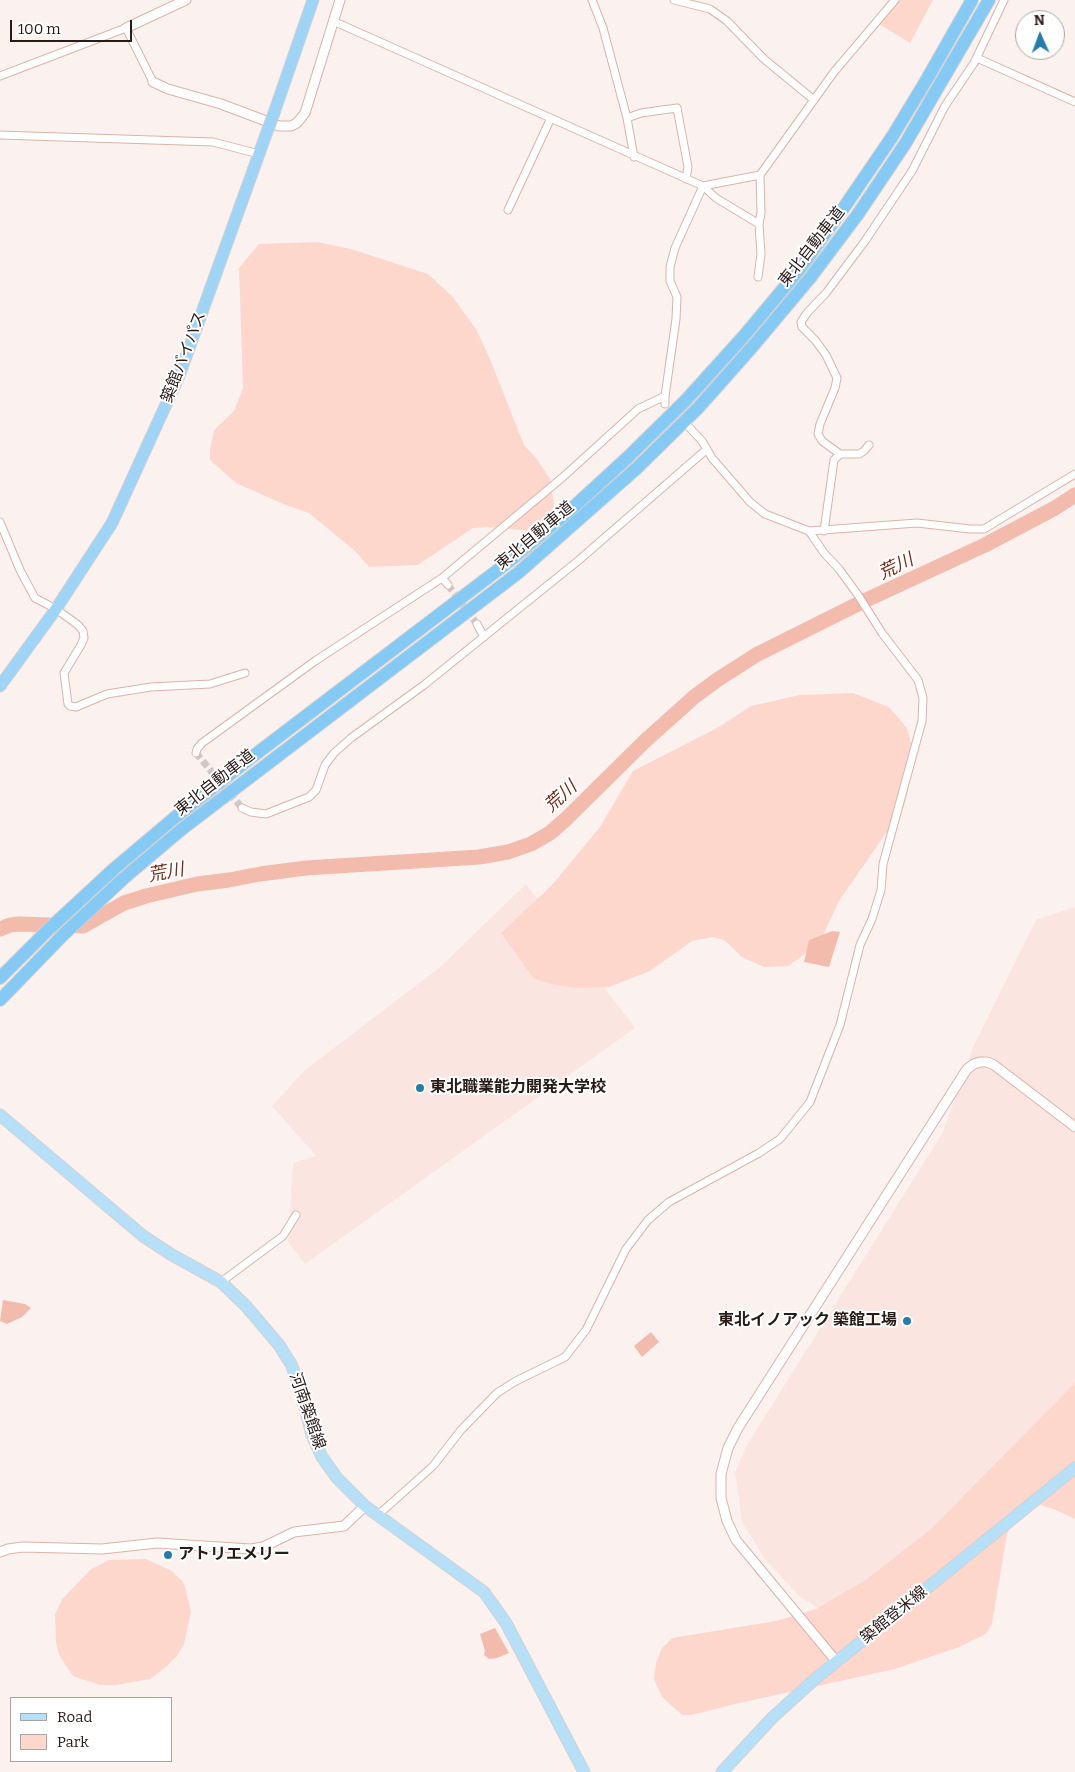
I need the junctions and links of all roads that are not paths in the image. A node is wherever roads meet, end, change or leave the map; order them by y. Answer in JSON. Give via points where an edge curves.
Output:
{"nodes":[{"id":1,"x":186,"y":0,"type":"edge"},
{"id":2,"x":313,"y":0,"type":"edge"},
{"id":3,"x":340,"y":0,"type":"edge"},
{"id":4,"x":592,"y":0,"type":"edge"},
{"id":5,"x":674,"y":0,"type":"edge"},
{"id":6,"x":895,"y":0,"type":"edge"},
{"id":7,"x":972,"y":0,"type":"edge"},
{"id":8,"x":989,"y":0,"type":"edge"},
{"id":9,"x":1004,"y":0,"type":"edge"},
{"id":10,"x":333,"y":21,"type":"junction"},
{"id":11,"x":126,"y":28,"type":"junction"},
{"id":12,"x":977,"y":58,"type":"junction"},
{"id":13,"x":0,"y":76,"type":"edge"},
{"id":14,"x":153,"y":82,"type":"joint"},
{"id":15,"x":814,"y":100,"type":"junction"},
{"id":16,"x":1075,"y":102,"type":"edge"},
{"id":17,"x":551,"y":118,"type":"junction"},
{"id":18,"x":627,"y":118,"type":"junction"},
{"id":19,"x":0,"y":135,"type":"edge"},
{"id":20,"x":258,"y":154,"type":"junction"},
{"id":21,"x":634,"y":157,"type":"junction"},
{"id":22,"x":760,"y":175,"type":"junction"},
{"id":23,"x":686,"y":179,"type":"junction"},
{"id":24,"x":703,"y":186,"type":"junction"},
{"id":25,"x":508,"y":210,"type":"dead end"},
{"id":26,"x":758,"y":224,"type":"junction"},
{"id":27,"x":758,"y":277,"type":"dead end"},
{"id":28,"x":688,"y":426,"type":"dead end"},
{"id":29,"x":869,"y":445,"type":"dead end"},
{"id":30,"x":707,"y":449,"type":"junction"},
{"id":31,"x":840,"y":454,"type":"junction"},
{"id":32,"x":1075,"y":474,"type":"edge"},
{"id":33,"x":0,"y":522,"type":"edge"},
{"id":34,"x":824,"y":531,"type":"junction"},
{"id":35,"x":811,"y":533,"type":"junction"},
{"id":36,"x":442,"y":578,"type":"junction"},
{"id":37,"x":448,"y":585,"type":"tunnel mouth"},
{"id":38,"x":56,"y":610,"type":"junction"},
{"id":39,"x":476,"y":624,"type":"tunnel mouth"},
{"id":40,"x":484,"y":637,"type":"junction"},
{"id":41,"x":245,"y":673,"type":"dead end"},
{"id":42,"x":0,"y":686,"type":"edge"},
{"id":43,"x":196,"y":753,"type":"dead end"},
{"id":44,"x":242,"y":808,"type":"tunnel mouth"},
{"id":45,"x":0,"y":978,"type":"edge"},
{"id":46,"x":0,"y":1000,"type":"edge"},
{"id":47,"x":0,"y":1115,"type":"edge"},
{"id":48,"x":1075,"y":1127,"type":"edge"},
{"id":49,"x":296,"y":1214,"type":"dead end"},
{"id":50,"x":221,"y":1282,"type":"junction"},
{"id":51,"x":1075,"y":1468,"type":"edge"},
{"id":52,"x":365,"y":1506,"type":"junction"},
{"id":53,"x":378,"y":1515,"type":"junction"},
{"id":54,"x":0,"y":1552,"type":"edge"},
{"id":55,"x":836,"y":1661,"type":"junction"},
{"id":56,"x":584,"y":1772,"type":"edge"},
{"id":57,"x":722,"y":1772,"type":"edge"}],
"edges":[{"from":1,"to":11,"type":"street"},
{"from":2,"to":20,"type":"highway","name":"築館バイパス","bridge":true},
{"from":3,"to":10,"type":"street"},
{"from":4,"to":18,"type":"street","via":[[603,28]]},
{"from":5,"to":15,"type":"street","via":[[710,9],[727,21],[764,59]]},
{"from":6,"to":15,"type":"street"},
{"from":7,"to":45,"type":"highway","name":"東北自動車道","via":[[907,112],[845,206],[743,337],[686,400],[567,513],[508,563],[180,813],[73,906]]},
{"from":8,"to":46,"type":"highway","name":"東北自動車道","via":[[905,144],[858,214],[810,278],[698,408],[637,468],[518,573],[182,829],[44,953]]},
{"from":9,"to":12,"type":"street"},
{"from":10,"to":14,"type":"street","via":[[305,113],[291,126],[279,126]]},
{"from":10,"to":17,"type":"street"},
{"from":11,"to":13,"type":"street"},
{"from":11,"to":14,"type":"street"},
{"from":12,"to":16,"type":"street"},
{"from":12,"to":31,"type":"street","via":[[945,106],[912,171],[885,212],[801,322],[802,328],[826,355],[837,378],[818,434]]},
{"from":15,"to":22,"type":"street"},
{"from":17,"to":21,"type":"street"},
{"from":17,"to":25,"type":"street"},
{"from":18,"to":21,"type":"street"},
{"from":18,"to":23,"type":"street","via":[[676,108],[688,166]]},
{"from":19,"to":20,"type":"street","via":[[213,142]]},
{"from":20,"to":38,"type":"highway","name":"築館バイパス","via":[[179,376],[112,523]]},
{"from":21,"to":23,"type":"street"},
{"from":22,"to":24,"type":"street"},
{"from":22,"to":26,"type":"street","via":[[761,213]]},
{"from":23,"to":24,"type":"street"},
{"from":24,"to":26,"type":"street"},
{"from":24,"to":36,"type":"street","via":[[675,248],[670,267],[670,281],[677,297],[665,400],[638,409],[563,477]]},
{"from":26,"to":27,"type":"street"},
{"from":28,"to":30,"type":"street"},
{"from":29,"to":31,"type":"street","via":[[859,454]]},
{"from":30,"to":35,"type":"street","via":[[750,502],[765,514]]},
{"from":30,"to":40,"type":"street","via":[[580,560]]},
{"from":31,"to":34,"type":"street","via":[[834,460]]},
{"from":32,"to":34,"type":"street","via":[[984,529],[917,523]]},
{"from":33,"to":38,"type":"street","via":[[35,598]]},
{"from":34,"to":35,"type":"street"},
{"from":35,"to":53,"type":"street","via":[[918,680],[924,698],[922,721],[886,849],[881,890],[860,945],[840,1025],[810,1102],[780,1139],[669,1202],[648,1220],[626,1250],[586,1330],[565,1357],[497,1393],[461,1430],[433,1466]]},
{"from":36,"to":37,"type":"street"},
{"from":36,"to":43,"type":"street","via":[[315,661],[202,743]]},
{"from":38,"to":41,"type":"street","via":[[83,631],[81,645],[64,673],[70,706],[107,694],[150,687],[210,684]]},
{"from":38,"to":42,"type":"highway","name":"築館バイパス"},
{"from":39,"to":40,"type":"street"},
{"from":40,"to":44,"type":"street","via":[[334,753],[325,765],[316,790],[309,797],[266,814]]},
{"from":47,"to":50,"type":"main road","name":"河南築館線","via":[[143,1236]]},
{"from":48,"to":55,"type":"street","via":[[994,1065],[980,1062],[967,1069],[728,1448],[721,1474],[721,1498],[736,1540]]},
{"from":49,"to":50,"type":"street","via":[[283,1236]]},
{"from":50,"to":52,"type":"main road","name":"河南築館線","via":[[246,1306],[291,1364],[312,1435],[322,1457]]},
{"from":51,"to":55,"type":"main road","name":"築館登米線"},
{"from":52,"to":53,"type":"main road","name":"河南築館線"},
{"from":52,"to":54,"type":"street","via":[[344,1526],[294,1532],[251,1550],[157,1543],[102,1549],[23,1547]]},
{"from":53,"to":56,"type":"main road","name":"河南築館線","via":[[484,1592],[506,1623]]},
{"from":55,"to":57,"type":"main road","name":"築館登米線","via":[[772,1718]]}]}
